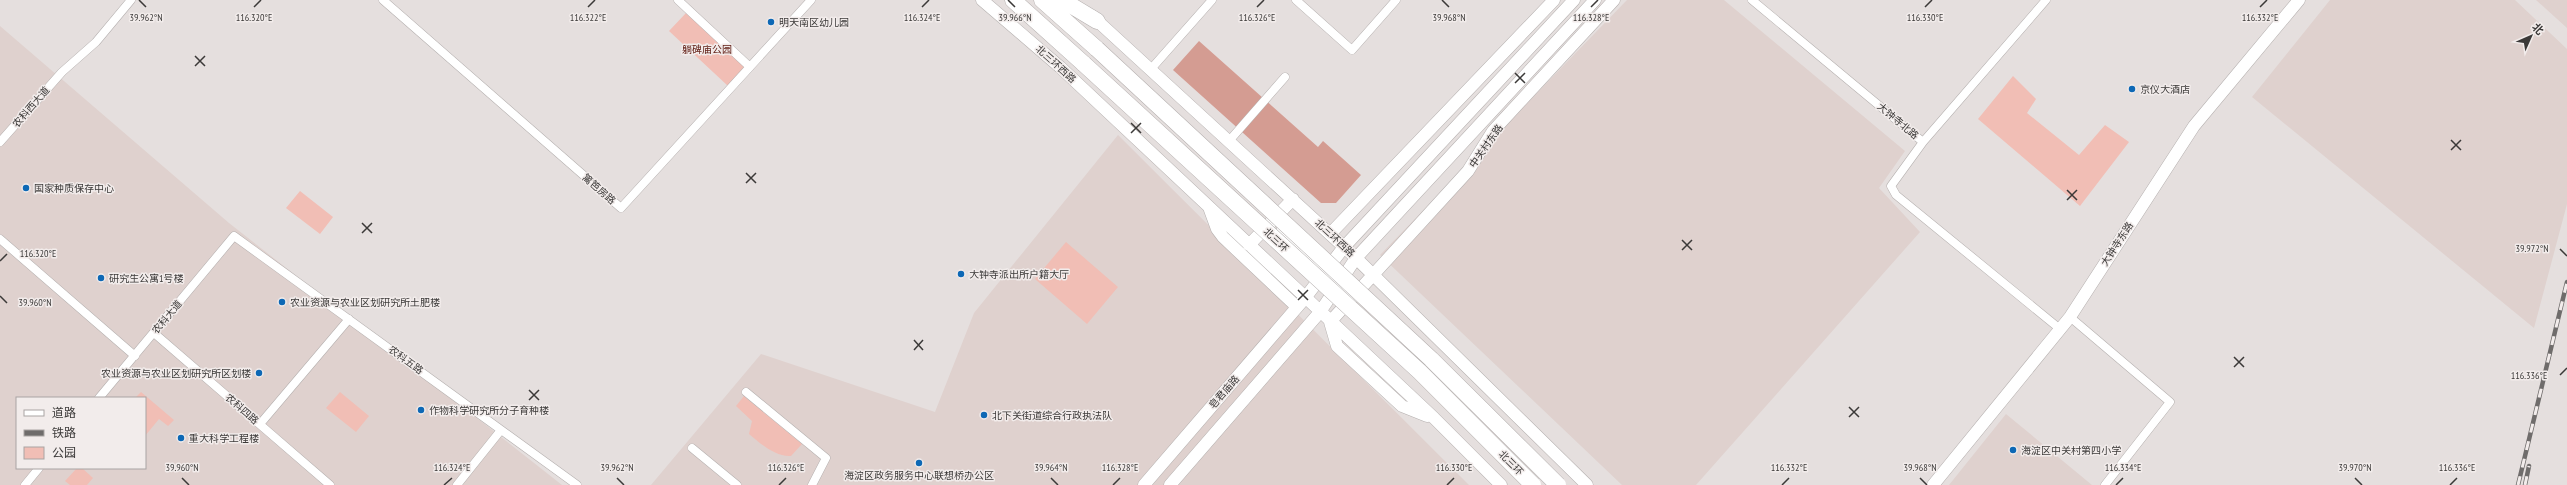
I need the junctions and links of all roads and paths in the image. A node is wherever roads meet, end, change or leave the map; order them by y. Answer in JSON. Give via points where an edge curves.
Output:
{"nodes":[{"id":1,"x":131,"y":0,"type":"edge"},
{"id":2,"x":383,"y":0,"type":"edge"},
{"id":3,"x":678,"y":0,"type":"edge"},
{"id":4,"x":811,"y":0,"type":"edge"},
{"id":5,"x":982,"y":0,"type":"edge"},
{"id":6,"x":1013,"y":0,"type":"edge"},
{"id":7,"x":1042,"y":0,"type":"edge"},
{"id":8,"x":1062,"y":0,"type":"edge"},
{"id":9,"x":1075,"y":0,"type":"edge"},
{"id":10,"x":1212,"y":0,"type":"edge"},
{"id":11,"x":1296,"y":0,"type":"edge"},
{"id":12,"x":1396,"y":0,"type":"edge"},
{"id":13,"x":1554,"y":0,"type":"edge"},
{"id":14,"x":1574,"y":0,"type":"edge"},
{"id":15,"x":1595,"y":0,"type":"edge"},
{"id":16,"x":1614,"y":0,"type":"edge"},
{"id":17,"x":1752,"y":0,"type":"edge"},
{"id":18,"x":2046,"y":0,"type":"edge"},
{"id":19,"x":2299,"y":0,"type":"edge"},
{"id":20,"x":1097,"y":20,"type":"junction"},
{"id":21,"x":750,"y":67,"type":"junction"},
{"id":22,"x":1151,"y":69,"type":"junction"},
{"id":23,"x":1285,"y":77,"type":"dead end"},
{"id":24,"x":1229,"y":141,"type":"junction"},
{"id":25,"x":0,"y":142,"type":"edge"},
{"id":26,"x":1923,"y":142,"type":"junction"},
{"id":27,"x":1293,"y":199,"type":"junction"},
{"id":28,"x":1209,"y":207,"type":"junction"},
{"id":29,"x":1272,"y":222,"type":"junction"},
{"id":30,"x":1330,"y":234,"type":"junction"},
{"id":31,"x":234,"y":236,"type":"joint"},
{"id":32,"x":0,"y":239,"type":"edge"},
{"id":33,"x":1249,"y":246,"type":"junction"},
{"id":34,"x":1344,"y":247,"type":"junction"},
{"id":35,"x":1356,"y":258,"type":"junction"},
{"id":36,"x":1325,"y":272,"type":"junction"},
{"id":37,"x":1373,"y":275,"type":"junction"},
{"id":38,"x":1338,"y":284,"type":"junction"},
{"id":39,"x":1353,"y":297,"type":"junction"},
{"id":40,"x":1301,"y":303,"type":"junction"},
{"id":41,"x":1320,"y":312,"type":"junction"},
{"id":42,"x":2070,"y":317,"type":"junction"},
{"id":43,"x":349,"y":319,"type":"junction"},
{"id":44,"x":1330,"y":322,"type":"junction"},
{"id":45,"x":2060,"y":329,"type":"junction"},
{"id":46,"x":154,"y":333,"type":"junction"},
{"id":47,"x":135,"y":356,"type":"junction"},
{"id":48,"x":746,"y":392,"type":"dead end"},
{"id":49,"x":100,"y":397,"type":"edge"},
{"id":50,"x":260,"y":424,"type":"junction"},
{"id":51,"x":501,"y":430,"type":"junction"},
{"id":52,"x":692,"y":448,"type":"dead end"},
{"id":53,"x":38,"y":469,"type":"edge"},
{"id":54,"x":25,"y":485,"type":"edge"},
{"id":55,"x":330,"y":485,"type":"edge"},
{"id":56,"x":457,"y":485,"type":"edge"},
{"id":57,"x":578,"y":485,"type":"edge"},
{"id":58,"x":737,"y":485,"type":"edge"},
{"id":59,"x":812,"y":485,"type":"edge"},
{"id":60,"x":1144,"y":485,"type":"edge"},
{"id":61,"x":1170,"y":485,"type":"edge"},
{"id":62,"x":1501,"y":485,"type":"edge"},
{"id":63,"x":1533,"y":485,"type":"edge"},
{"id":64,"x":1558,"y":485,"type":"edge"},
{"id":65,"x":1587,"y":485,"type":"edge"},
{"id":66,"x":1933,"y":485,"type":"edge"},
{"id":67,"x":2105,"y":485,"type":"edge"}],
"edges":[{"from":1,"to":25,"type":"street","name":"农科西大道","via":[[96,42],[62,72]]},
{"from":2,"to":21,"type":"street","name":"篱笆房路","via":[[621,208]]},
{"from":3,"to":21,"type":"street"},
{"from":4,"to":21,"type":"street","name":"篱笆房路"},
{"from":5,"to":28,"type":"street","name":"北三环西路","via":[[1060,67]]},
{"from":6,"to":63,"type":"highway","name":"北三环","bridge":true,"via":[[1420,372]]},
{"from":7,"to":64,"type":"highway","name":"北三环","bridge":true,"via":[[1431,359]]},
{"from":8,"to":20,"type":"highway"},
{"from":9,"to":20,"type":"street","name":"北三环西路"},
{"from":10,"to":22,"type":"street"},
{"from":11,"to":12,"type":"street","via":[[1352,50]]},
{"from":13,"to":30,"type":"street"},
{"from":14,"to":34,"type":"street"},
{"from":15,"to":35,"type":"street","name":"中关村东路"},
{"from":16,"to":37,"type":"street","name":"中关村东路","via":[[1493,131],[1468,171]]},
{"from":17,"to":26,"type":"street","name":"大钟寺北路"},
{"from":18,"to":26,"type":"street"},
{"from":19,"to":42,"type":"street","name":"大钟寺东路","via":[[2194,126]]},
{"from":20,"to":22,"type":"street","name":"北三环西路"},
{"from":22,"to":24,"type":"street","name":"北三环西路"},
{"from":23,"to":24,"type":"street"},
{"from":24,"to":27,"type":"street","name":"北三环西路"},
{"from":26,"to":45,"type":"street","name":"大钟寺北路","via":[[1891,186],[1896,195]]},
{"from":27,"to":29,"type":"street"},
{"from":27,"to":30,"type":"street","name":"北三环西路"},
{"from":28,"to":33,"type":"street","name":"北三环西路"},
{"from":28,"to":40,"type":"street","via":[[1217,229],[1223,237]]},
{"from":29,"to":33,"type":"street"},
{"from":29,"to":36,"type":"street"},
{"from":30,"to":34,"type":"street","name":"北三环西路"},
{"from":31,"to":43,"type":"street","name":"农科五路"},
{"from":31,"to":46,"type":"street","name":"农科大道"},
{"from":32,"to":47,"type":"street"},
{"from":33,"to":40,"type":"street","name":"北三环西路"},
{"from":34,"to":35,"type":"street","name":"北三环西路"},
{"from":34,"to":36,"type":"street","name":"皂君庙路"},
{"from":35,"to":37,"type":"street","name":"北三环西路"},
{"from":35,"to":38,"type":"street","name":"中关村东路"},
{"from":36,"to":38,"type":"street"},
{"from":36,"to":40,"type":"street","name":"皂君庙路"},
{"from":37,"to":39,"type":"street","name":"中关村东路"},
{"from":37,"to":65,"type":"street","name":"北三环西路"},
{"from":38,"to":39,"type":"street"},
{"from":38,"to":41,"type":"street","name":"皂君庙路"},
{"from":39,"to":44,"type":"street","name":"中关村东路"},
{"from":40,"to":41,"type":"street","name":"北三环西路"},
{"from":40,"to":60,"type":"street","name":"皂君庙路"},
{"from":41,"to":44,"type":"street","name":"北三环西路"},
{"from":41,"to":61,"type":"street","name":"皂君庙路"},
{"from":42,"to":45,"type":"street","name":"大钟寺东路"},
{"from":42,"to":67,"type":"street","via":[[2170,402]]},
{"from":43,"to":50,"type":"street"},
{"from":43,"to":51,"type":"street","name":"农科五路"},
{"from":44,"to":62,"type":"street","via":[[1337,346],[1402,406],[1434,418]]},
{"from":45,"to":66,"type":"street","name":"大钟寺东路"},
{"from":46,"to":47,"type":"street","name":"农科大道"},
{"from":46,"to":50,"type":"street","name":"农科四路"},
{"from":47,"to":49,"type":"street","name":"农科大道"},
{"from":48,"to":59,"type":"street","via":[[826,458]]},
{"from":50,"to":55,"type":"street","name":"农科四路"},
{"from":51,"to":56,"type":"street"},
{"from":51,"to":57,"type":"street","name":"农科五路"},
{"from":52,"to":58,"type":"street"},
{"from":53,"to":54,"type":"street"}]}
